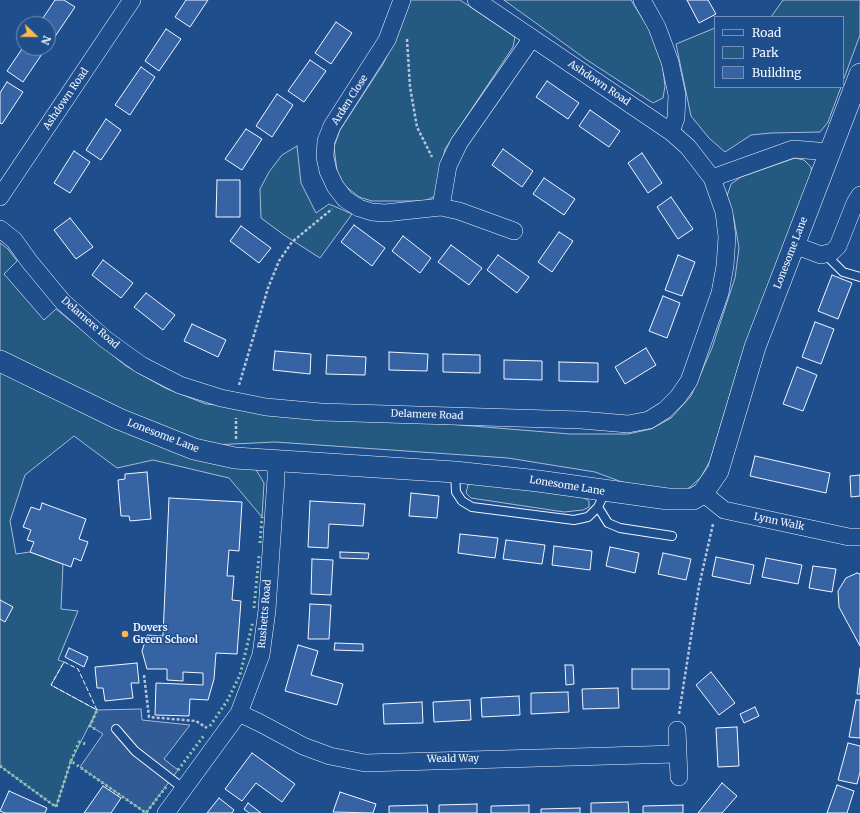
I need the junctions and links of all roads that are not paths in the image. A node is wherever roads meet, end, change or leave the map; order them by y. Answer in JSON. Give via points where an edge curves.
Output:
{"nodes":[{"id":1,"x":132,"y":0,"type":"edge"},
{"id":2,"x":476,"y":0,"type":"edge"},
{"id":3,"x":642,"y":0,"type":"edge"},
{"id":4,"x":399,"y":8,"type":"edge"},
{"id":5,"x":532,"y":38,"type":"junction"},
{"id":6,"x":860,"y":74,"type":"edge"},
{"id":7,"x":670,"y":132,"type":"junction"},
{"id":8,"x":830,"y":152,"type":"junction"},
{"id":9,"x":712,"y":178,"type":"junction"},
{"id":10,"x":860,"y":195,"type":"edge"},
{"id":11,"x":0,"y":198,"type":"edge"},
{"id":12,"x":440,"y":207,"type":"junction"},
{"id":13,"x":0,"y":229,"type":"edge"},
{"id":14,"x":514,"y":231,"type":"dead end"},
{"id":15,"x":794,"y":244,"type":"junction"},
{"id":16,"x":826,"y":255,"type":"junction"},
{"id":17,"x":860,"y":278,"type":"edge"},
{"id":18,"x":0,"y":361,"type":"edge"},
{"id":19,"x":276,"y":460,"type":"junction"},
{"id":20,"x":455,"y":472,"type":"junction"},
{"id":21,"x":703,"y":494,"type":"junction"},
{"id":22,"x":602,"y":499,"type":"junction"},
{"id":23,"x":672,"y":536,"type":"dead end"},
{"id":24,"x":860,"y":537,"type":"edge"},
{"id":25,"x":239,"y":713,"type":"junction"},
{"id":26,"x":116,"y":729,"type":"dead end"},
{"id":27,"x":677,"y":730,"type":"road end"},
{"id":28,"x":677,"y":754,"type":"junction"},
{"id":29,"x":678,"y":777,"type":"dead end"},
{"id":30,"x":184,"y":789,"type":"junction"},
{"id":31,"x":166,"y":813,"type":"edge"}],
"edges":[{"from":1,"to":11,"type":"street","name":"Ashdown Road"},
{"from":2,"to":5,"type":"street","name":"Ashdown Road"},
{"from":3,"to":7,"type":"street","via":[[657,27],[670,62],[677,95],[676,118]]},
{"from":4,"to":12,"type":"street","name":"Arden Close","via":[[387,40],[332,126],[326,141],[325,157],[335,186],[345,199],[359,208],[385,213]]},
{"from":5,"to":7,"type":"street","name":"Ashdown Road"},
{"from":5,"to":12,"type":"street","via":[[459,143],[448,166]]},
{"from":6,"to":8,"type":"street","name":"Lonesome Lane"},
{"from":7,"to":9,"type":"street","name":"Ashdown Road","via":[[688,147]]},
{"from":8,"to":9,"type":"street","via":[[793,149]]},
{"from":8,"to":15,"type":"street","name":"Lonesome Lane"},
{"from":9,"to":13,"type":"street","name":"Delamere Road","via":[[724,212],[727,237],[726,266],[720,294],[689,381],[678,397],[665,410],[649,420],[628,424],[581,420],[321,412],[236,402],[180,385],[141,365],[105,340],[63,302],[14,240]]},
{"from":10,"to":16,"type":"street","via":[[838,246]]},
{"from":12,"to":14,"type":"street","name":"Arden Close","via":[[459,211]]},
{"from":15,"to":16,"type":"street"},
{"from":15,"to":21,"type":"street","name":"Lonesome Lane","via":[[756,347],[718,471]]},
{"from":16,"to":17,"type":"lane","via":[[843,272]]},
{"from":18,"to":19,"type":"street","name":"Lonesome Lane","via":[[119,419],[194,449],[235,458]]},
{"from":19,"to":20,"type":"street","name":"Lonesome Lane"},
{"from":19,"to":25,"type":"street","name":"Rushetts Road","via":[[268,610],[261,655]]},
{"from":20,"to":22,"type":"street","name":"Lonesome Lane","via":[[538,481]]},
{"from":20,"to":22,"type":"lane","via":[[456,492],[462,501],[472,507],[574,520],[588,517]]},
{"from":21,"to":22,"type":"street","name":"Lonesome Lane","via":[[693,499],[682,500]]},
{"from":21,"to":24,"type":"street","name":"Lynn Walk","via":[[724,510],[849,537]]},
{"from":22,"to":23,"type":"lane","via":[[608,523],[620,528]]},
{"from":25,"to":28,"type":"street","name":"Weald Way","via":[[302,746],[330,756],[365,763]]},
{"from":25,"to":30,"type":"street","name":"Rushetts Road"},
{"from":26,"to":30,"type":"lane","via":[[136,751]]},
{"from":27,"to":28,"type":"street"},
{"from":28,"to":29,"type":"street"},
{"from":30,"to":31,"type":"street","name":"Rushetts Road"}]}
